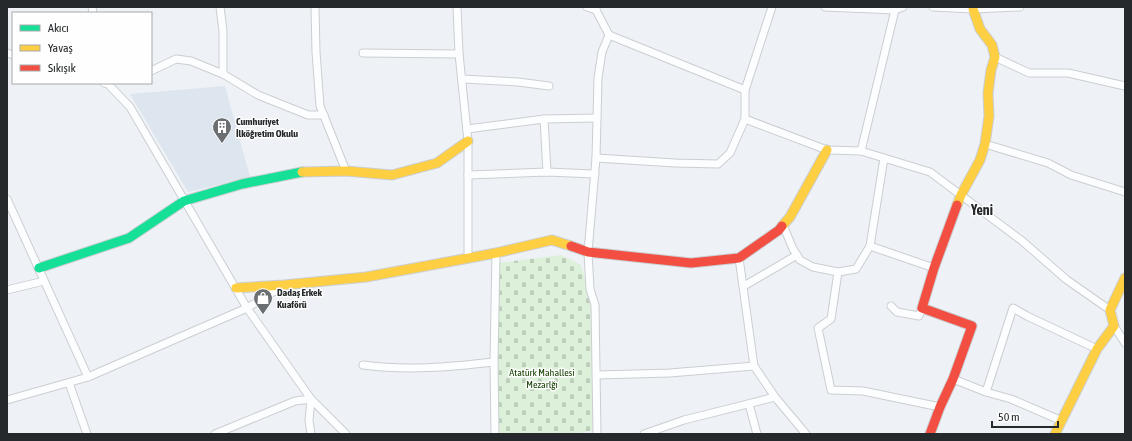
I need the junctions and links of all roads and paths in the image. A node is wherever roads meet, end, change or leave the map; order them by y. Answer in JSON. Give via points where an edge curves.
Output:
{"nodes":[{"id":1,"x":220,"y":7,"type":"edge"},
{"id":2,"x":315,"y":7,"type":"edge"},
{"id":3,"x":457,"y":7,"type":"edge"},
{"id":4,"x":588,"y":7,"type":"edge"},
{"id":5,"x":772,"y":7,"type":"edge"},
{"id":6,"x":824,"y":7,"type":"edge"},
{"id":7,"x":902,"y":7,"type":"edge"},
{"id":8,"x":933,"y":7,"type":"edge"},
{"id":9,"x":1020,"y":7,"type":"edge"},
{"id":10,"x":596,"y":9,"type":"edge"},
{"id":11,"x":895,"y":10,"type":"junction"},
{"id":12,"x":973,"y":10,"type":"junction"},
{"id":13,"x":609,"y":36,"type":"junction"},
{"id":14,"x":363,"y":54,"type":"dead end"},
{"id":15,"x":459,"y":54,"type":"junction"},
{"id":16,"x":995,"y":57,"type":"junction"},
{"id":17,"x":152,"y":71,"type":"edge"},
{"id":18,"x":223,"y":74,"type":"junction"},
{"id":19,"x":462,"y":79,"type":"junction"},
{"id":20,"x":109,"y":84,"type":"edge"},
{"id":21,"x":549,"y":86,"type":"dead end"},
{"id":22,"x":1125,"y":86,"type":"edge"},
{"id":23,"x":745,"y":90,"type":"junction"},
{"id":24,"x":324,"y":115,"type":"junction"},
{"id":25,"x":597,"y":118,"type":"junction"},
{"id":26,"x":544,"y":119,"type":"junction"},
{"id":27,"x":745,"y":119,"type":"junction"},
{"id":28,"x":467,"y":129,"type":"junction"},
{"id":29,"x":468,"y":141,"type":"junction"},
{"id":30,"x":985,"y":144,"type":"junction"},
{"id":31,"x":827,"y":150,"type":"junction"},
{"id":32,"x":861,"y":151,"type":"junction"},
{"id":33,"x":596,"y":158,"type":"junction"},
{"id":34,"x":884,"y":158,"type":"junction"},
{"id":35,"x":346,"y":171,"type":"junction"},
{"id":36,"x":547,"y":172,"type":"junction"},
{"id":37,"x":595,"y":174,"type":"junction"},
{"id":38,"x":468,"y":175,"type":"junction"},
{"id":39,"x":1125,"y":192,"type":"edge"},
{"id":40,"x":961,"y":195,"type":"junction"},
{"id":41,"x":7,"y":199,"type":"edge"},
{"id":42,"x":184,"y":200,"type":"junction"},
{"id":43,"x":9,"y":209,"type":"edge"},
{"id":44,"x":783,"y":225,"type":"junction"},
{"id":45,"x":870,"y":246,"type":"junction"},
{"id":46,"x":588,"y":252,"type":"junction"},
{"id":47,"x":496,"y":253,"type":"junction"},
{"id":48,"x":797,"y":255,"type":"junction"},
{"id":49,"x":468,"y":258,"type":"junction"},
{"id":50,"x":739,"y":258,"type":"junction"},
{"id":51,"x":39,"y":268,"type":"junction"},
{"id":52,"x":934,"y":268,"type":"junction"},
{"id":53,"x":838,"y":272,"type":"junction"},
{"id":54,"x":1125,"y":278,"type":"edge"},
{"id":55,"x":44,"y":281,"type":"junction"},
{"id":56,"x":284,"y":286,"type":"junction"},
{"id":57,"x":744,"y":286,"type":"junction"},
{"id":58,"x":236,"y":288,"type":"junction"},
{"id":59,"x":7,"y":290,"type":"edge"},
{"id":60,"x":891,"y":306,"type":"dead end"},
{"id":61,"x":247,"y":308,"type":"junction"},
{"id":62,"x":922,"y":308,"type":"junction"},
{"id":63,"x":1110,"y":310,"type":"junction"},
{"id":64,"x":1114,"y":326,"type":"junction"},
{"id":65,"x":1125,"y":342,"type":"edge"},
{"id":66,"x":1097,"y":349,"type":"junction"},
{"id":67,"x":494,"y":362,"type":"junction"},
{"id":68,"x":363,"y":365,"type":"dead end"},
{"id":69,"x":754,"y":366,"type":"junction"},
{"id":70,"x":597,"y":375,"type":"junction"},
{"id":71,"x":88,"y":377,"type":"junction"},
{"id":72,"x":953,"y":379,"type":"junction"},
{"id":73,"x":69,"y":383,"type":"junction"},
{"id":74,"x":986,"y":392,"type":"junction"},
{"id":75,"x":775,"y":397,"type":"junction"},
{"id":76,"x":311,"y":398,"type":"junction"},
{"id":77,"x":7,"y":400,"type":"edge"},
{"id":78,"x":749,"y":404,"type":"junction"},
{"id":79,"x":940,"y":407,"type":"junction"},
{"id":80,"x":1062,"y":421,"type":"junction"},
{"id":81,"x":86,"y":434,"type":"edge"},
{"id":82,"x":215,"y":434,"type":"edge"},
{"id":83,"x":311,"y":434,"type":"edge"},
{"id":84,"x":346,"y":434,"type":"edge"},
{"id":85,"x":495,"y":434,"type":"edge"},
{"id":86,"x":597,"y":434,"type":"edge"},
{"id":87,"x":644,"y":434,"type":"edge"},
{"id":88,"x":757,"y":434,"type":"edge"},
{"id":89,"x":806,"y":434,"type":"edge"},
{"id":90,"x":930,"y":434,"type":"edge"},
{"id":91,"x":1055,"y":434,"type":"edge"}],
"edges":[{"from":1,"to":18,"type":"street"},
{"from":2,"to":24,"type":"street","via":[[320,106]]},
{"from":3,"to":15,"type":"street"},
{"from":4,"to":10,"type":"street"},
{"from":5,"to":23,"type":"street"},
{"from":6,"to":11,"type":"street"},
{"from":7,"to":11,"type":"street"},
{"from":8,"to":12,"type":"street"},
{"from":9,"to":12,"type":"street"},
{"from":10,"to":13,"type":"street"},
{"from":11,"to":32,"type":"street"},
{"from":12,"to":16,"type":"street","via":[[980,29],[992,45]]},
{"from":13,"to":23,"type":"street"},
{"from":13,"to":25,"type":"street","via":[[602,52],[598,78]]},
{"from":14,"to":15,"type":"street"},
{"from":15,"to":19,"type":"street"},
{"from":16,"to":22,"type":"street","via":[[1029,73],[1068,73]]},
{"from":16,"to":30,"type":"street","via":[[988,93],[990,116]]},
{"from":17,"to":18,"type":"street","via":[[176,59],[191,61]]},
{"from":18,"to":24,"type":"street","via":[[272,101],[308,115]]},
{"from":19,"to":21,"type":"street"},
{"from":19,"to":28,"type":"street"},
{"from":20,"to":42,"type":"street","via":[[130,107]]},
{"from":23,"to":27,"type":"street"},
{"from":24,"to":35,"type":"street"},
{"from":25,"to":26,"type":"street"},
{"from":25,"to":33,"type":"street"},
{"from":26,"to":28,"type":"street"},
{"from":26,"to":36,"type":"street"},
{"from":27,"to":31,"type":"street"},
{"from":27,"to":33,"type":"street","via":[[730,153],[718,164],[675,164]]},
{"from":28,"to":29,"type":"street"},
{"from":29,"to":35,"type":"street","via":[[437,163],[392,175]]},
{"from":29,"to":38,"type":"street"},
{"from":30,"to":39,"type":"street","via":[[1048,163],[1071,175]]},
{"from":30,"to":40,"type":"street","via":[[980,160]]},
{"from":31,"to":32,"type":"street"},
{"from":31,"to":44,"type":"street"},
{"from":32,"to":34,"type":"street"},
{"from":33,"to":37,"type":"street"},
{"from":34,"to":40,"type":"street","via":[[930,172]]},
{"from":34,"to":45,"type":"street"},
{"from":35,"to":42,"type":"street","via":[[302,172],[242,184]]},
{"from":36,"to":37,"type":"street"},
{"from":36,"to":38,"type":"street"},
{"from":37,"to":46,"type":"street"},
{"from":38,"to":49,"type":"street"},
{"from":40,"to":52,"type":"street"},
{"from":40,"to":63,"type":"street"},
{"from":41,"to":43,"type":"street"},
{"from":42,"to":51,"type":"street","via":[[129,238]]},
{"from":42,"to":58,"type":"street"},
{"from":43,"to":51,"type":"street"},
{"from":44,"to":48,"type":"street"},
{"from":44,"to":50,"type":"street"},
{"from":45,"to":52,"type":"street"},
{"from":45,"to":53,"type":"street","via":[[856,269]]},
{"from":46,"to":47,"type":"street","via":[[552,240]]},
{"from":46,"to":50,"type":"street","via":[[691,263]]},
{"from":46,"to":70,"type":"street","via":[[590,289],[595,305]]},
{"from":47,"to":49,"type":"street"},
{"from":47,"to":67,"type":"street"},
{"from":48,"to":53,"type":"street","via":[[800,260],[813,267]]},
{"from":48,"to":57,"type":"street"},
{"from":49,"to":56,"type":"street","via":[[366,277]]},
{"from":50,"to":57,"type":"street"},
{"from":51,"to":55,"type":"street"},
{"from":52,"to":62,"type":"street"},
{"from":53,"to":79,"type":"street","via":[[831,319],[818,328],[831,390],[863,391]]},
{"from":54,"to":63,"type":"street"},
{"from":55,"to":59,"type":"street"},
{"from":55,"to":71,"type":"street"},
{"from":56,"to":58,"type":"street"},
{"from":56,"to":61,"type":"street"},
{"from":57,"to":69,"type":"street"},
{"from":58,"to":61,"type":"street"},
{"from":60,"to":62,"type":"street","via":[[897,312],[919,316]]},
{"from":61,"to":71,"type":"street"},
{"from":61,"to":76,"type":"street"},
{"from":62,"to":72,"type":"street","via":[[972,326]]},
{"from":63,"to":64,"type":"street"},
{"from":64,"to":65,"type":"street"},
{"from":64,"to":66,"type":"street"},
{"from":66,"to":74,"type":"street","via":[[1013,308]]},
{"from":66,"to":80,"type":"street"},
{"from":67,"to":68,"type":"street","via":[[413,369]]},
{"from":67,"to":85,"type":"street"},
{"from":69,"to":70,"type":"street","via":[[670,373]]},
{"from":69,"to":75,"type":"street"},
{"from":70,"to":86,"type":"street"},
{"from":71,"to":73,"type":"street"},
{"from":72,"to":74,"type":"street"},
{"from":72,"to":79,"type":"street"},
{"from":73,"to":77,"type":"street"},
{"from":73,"to":81,"type":"street"},
{"from":74,"to":80,"type":"street","via":[[1011,399]]},
{"from":75,"to":78,"type":"street"},
{"from":75,"to":89,"type":"street"},
{"from":76,"to":82,"type":"street","via":[[296,401]]},
{"from":76,"to":83,"type":"street"},
{"from":76,"to":84,"type":"street"},
{"from":78,"to":87,"type":"street","via":[[684,420]]},
{"from":78,"to":88,"type":"street"},
{"from":79,"to":90,"type":"street"},
{"from":80,"to":91,"type":"street"}]}
